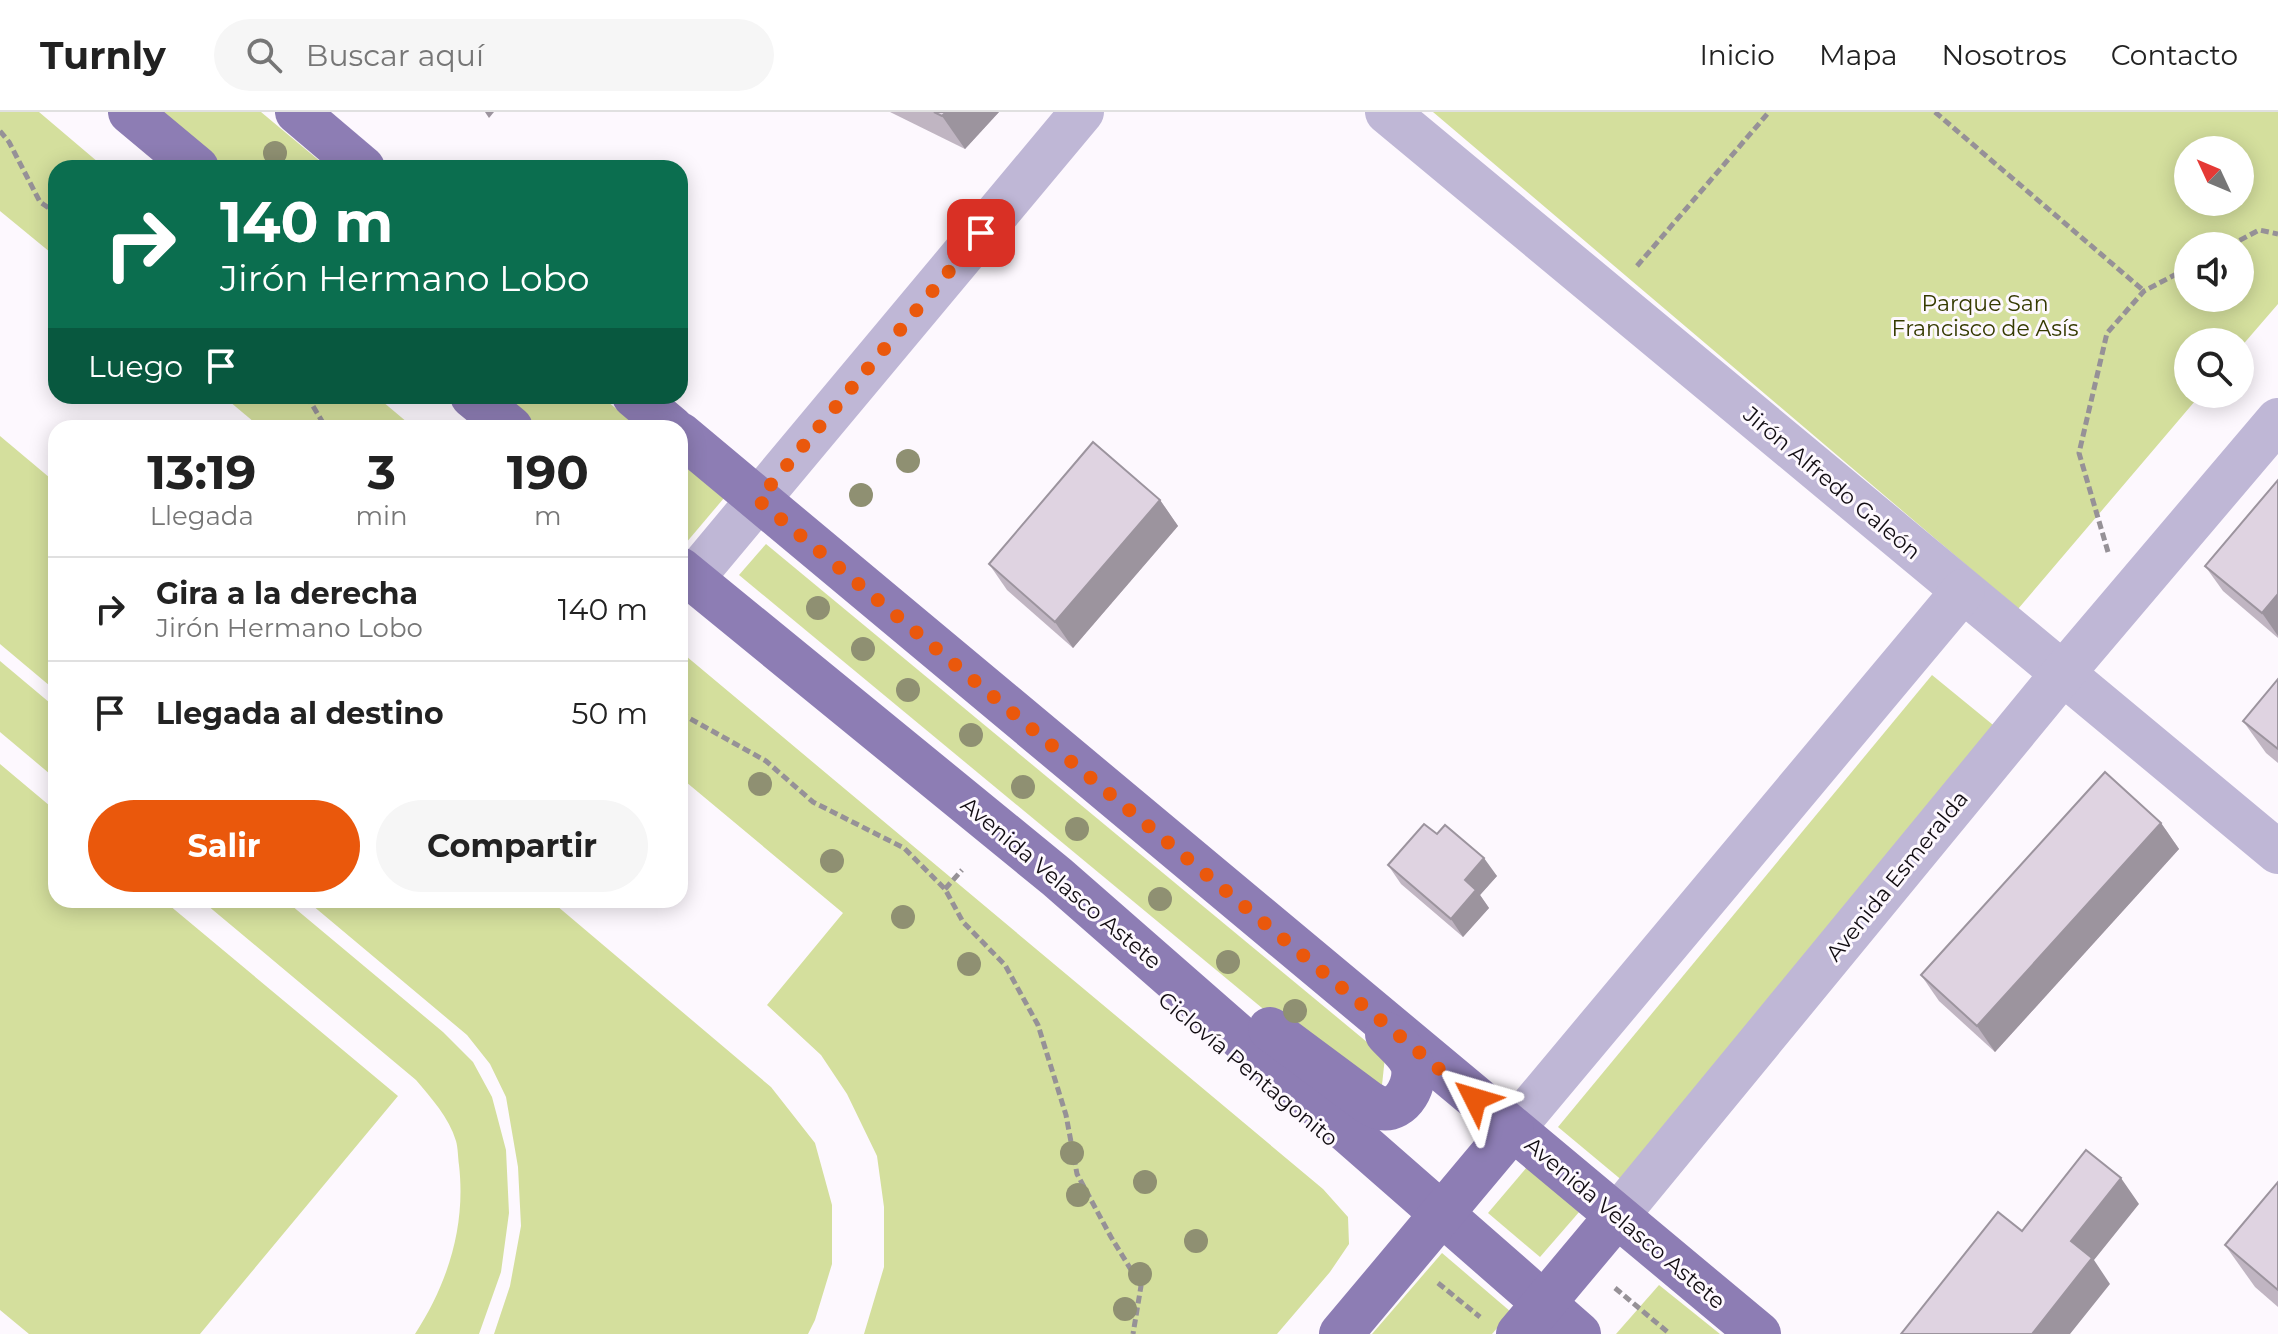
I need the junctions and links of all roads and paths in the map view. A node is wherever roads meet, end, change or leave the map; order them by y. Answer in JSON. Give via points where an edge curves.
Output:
{"nodes":[{"id":1,"x":130,"y":112,"type":"edge"},
{"id":2,"x":297,"y":112,"type":"edge"},
{"id":3,"x":1082,"y":112,"type":"edge"},
{"id":4,"x":1387,"y":112,"type":"edge"},
{"id":5,"x":1769,"y":112,"type":"edge"},
{"id":6,"x":1935,"y":112,"type":"edge"},
{"id":7,"x":0,"y":131,"type":"edge"},
{"id":8,"x":187,"y":160,"type":"edge"},
{"id":9,"x":354,"y":160,"type":"edge"},
{"id":10,"x":48,"y":208,"type":"edge"},
{"id":11,"x":2254,"y":233,"type":"edge"},
{"id":12,"x":2278,"y":234,"type":"edge"},
{"id":13,"x":2174,"y":275,"type":"edge"},
{"id":14,"x":2144,"y":291,"type":"junction"},
{"id":15,"x":1610,"y":298,"type":"junction"},
{"id":16,"x":482,"y":404,"type":"edge"},
{"id":17,"x":644,"y":404,"type":"edge"},
{"id":18,"x":501,"y":420,"type":"edge"},
{"id":19,"x":662,"y":420,"type":"edge"},
{"id":20,"x":2278,"y":420,"type":"edge"},
{"id":21,"x":688,"y":441,"type":"edge"},
{"id":22,"x":758,"y":500,"type":"junction"},
{"id":23,"x":688,"y":572,"type":"edge"},
{"id":24,"x":688,"y":576,"type":"edge"},
{"id":25,"x":1963,"y":591,"type":"junction"},
{"id":26,"x":2123,"y":602,"type":"junction"},
{"id":27,"x":2064,"y":672,"type":"junction"},
{"id":28,"x":688,"y":717,"type":"edge"},
{"id":29,"x":2278,"y":852,"type":"edge"},
{"id":30,"x":962,"y":870,"type":"dead end"},
{"id":31,"x":1057,"y":877,"type":"junction"},
{"id":32,"x":945,"y":889,"type":"junction"},
{"id":33,"x":1332,"y":977,"type":"junction"},
{"id":34,"x":1512,"y":1130,"type":"junction"},
{"id":35,"x":1442,"y":1214,"type":"junction"},
{"id":36,"x":1616,"y":1217,"type":"junction"},
{"id":37,"x":1427,"y":1274,"type":"dead end"},
{"id":38,"x":1615,"y":1288,"type":"dead end"},
{"id":39,"x":1515,"y":1318,"type":"edge"},
{"id":40,"x":1133,"y":1334,"type":"edge"},
{"id":41,"x":1341,"y":1334,"type":"edge"},
{"id":42,"x":1579,"y":1334,"type":"edge"},
{"id":43,"x":1670,"y":1334,"type":"edge"},
{"id":44,"x":1759,"y":1334,"type":"edge"}],
"edges":[{"from":1,"to":8,"type":"main road"},
{"from":2,"to":9,"type":"main road"},
{"from":3,"to":22,"type":"street"},
{"from":4,"to":15,"type":"street","name":"Jirón Alfredo Galeón"},
{"from":5,"to":15,"type":"path"},
{"from":6,"to":14,"type":"path"},
{"from":7,"to":10,"type":"path"},
{"from":11,"to":12,"type":"path"},
{"from":13,"to":14,"type":"path"},
{"from":14,"to":26,"type":"path","via":[[2107,333],[2079,453]]},
{"from":15,"to":25,"type":"street","name":"Jirón Alfredo Galeón"},
{"from":16,"to":18,"type":"main road"},
{"from":17,"to":19,"type":"main road"},
{"from":20,"to":26,"type":"street","name":"Avenida Esmeralda"},
{"from":21,"to":22,"type":"main road","name":"Avenida Velasco Astete"},
{"from":22,"to":23,"type":"street"},
{"from":22,"to":33,"type":"main road","name":"Avenida Velasco Astete"},
{"from":24,"to":31,"type":"main road","name":"Avenida Velasco Astete"},
{"from":25,"to":27,"type":"street","name":"Jirón Alfredo Galeón"},
{"from":25,"to":34,"type":"street"},
{"from":26,"to":27,"type":"street","name":"Avenida Esmeralda"},
{"from":27,"to":29,"type":"street","name":"Jirón Alfredo Galeón"},
{"from":27,"to":36,"type":"street","name":"Avenida Esmeralda"},
{"from":28,"to":32,"type":"path","via":[[766,761],[813,802],[904,848]]},
{"from":30,"to":32,"type":"path"},
{"from":31,"to":33,"type":"main road","via":[[1368,1102],[1381,1109],[1395,1106],[1407,1097],[1412,1083],[1411,1060]]},
{"from":31,"to":35,"type":"main road","name":"Avenida Velasco Astete"},
{"from":32,"to":40,"type":"path","via":[[963,922],[1005,965],[1038,1025],[1066,1115],[1077,1174],[1141,1286]]},
{"from":33,"to":34,"type":"main road","name":"Avenida Velasco Astete"},
{"from":34,"to":35,"type":"main road"},
{"from":34,"to":36,"type":"main road","name":"Avenida Velasco Astete"},
{"from":35,"to":39,"type":"main road","name":"Avenida Velasco Astete"},
{"from":35,"to":41,"type":"main road"},
{"from":36,"to":39,"type":"main road","name":"Avenida Esmeralda"},
{"from":36,"to":44,"type":"main road","name":"Avenida Velasco Astete"},
{"from":37,"to":39,"type":"path"},
{"from":38,"to":43,"type":"path"},
{"from":39,"to":42,"type":"main road","name":"Avenida Velasco Astete"}]}
